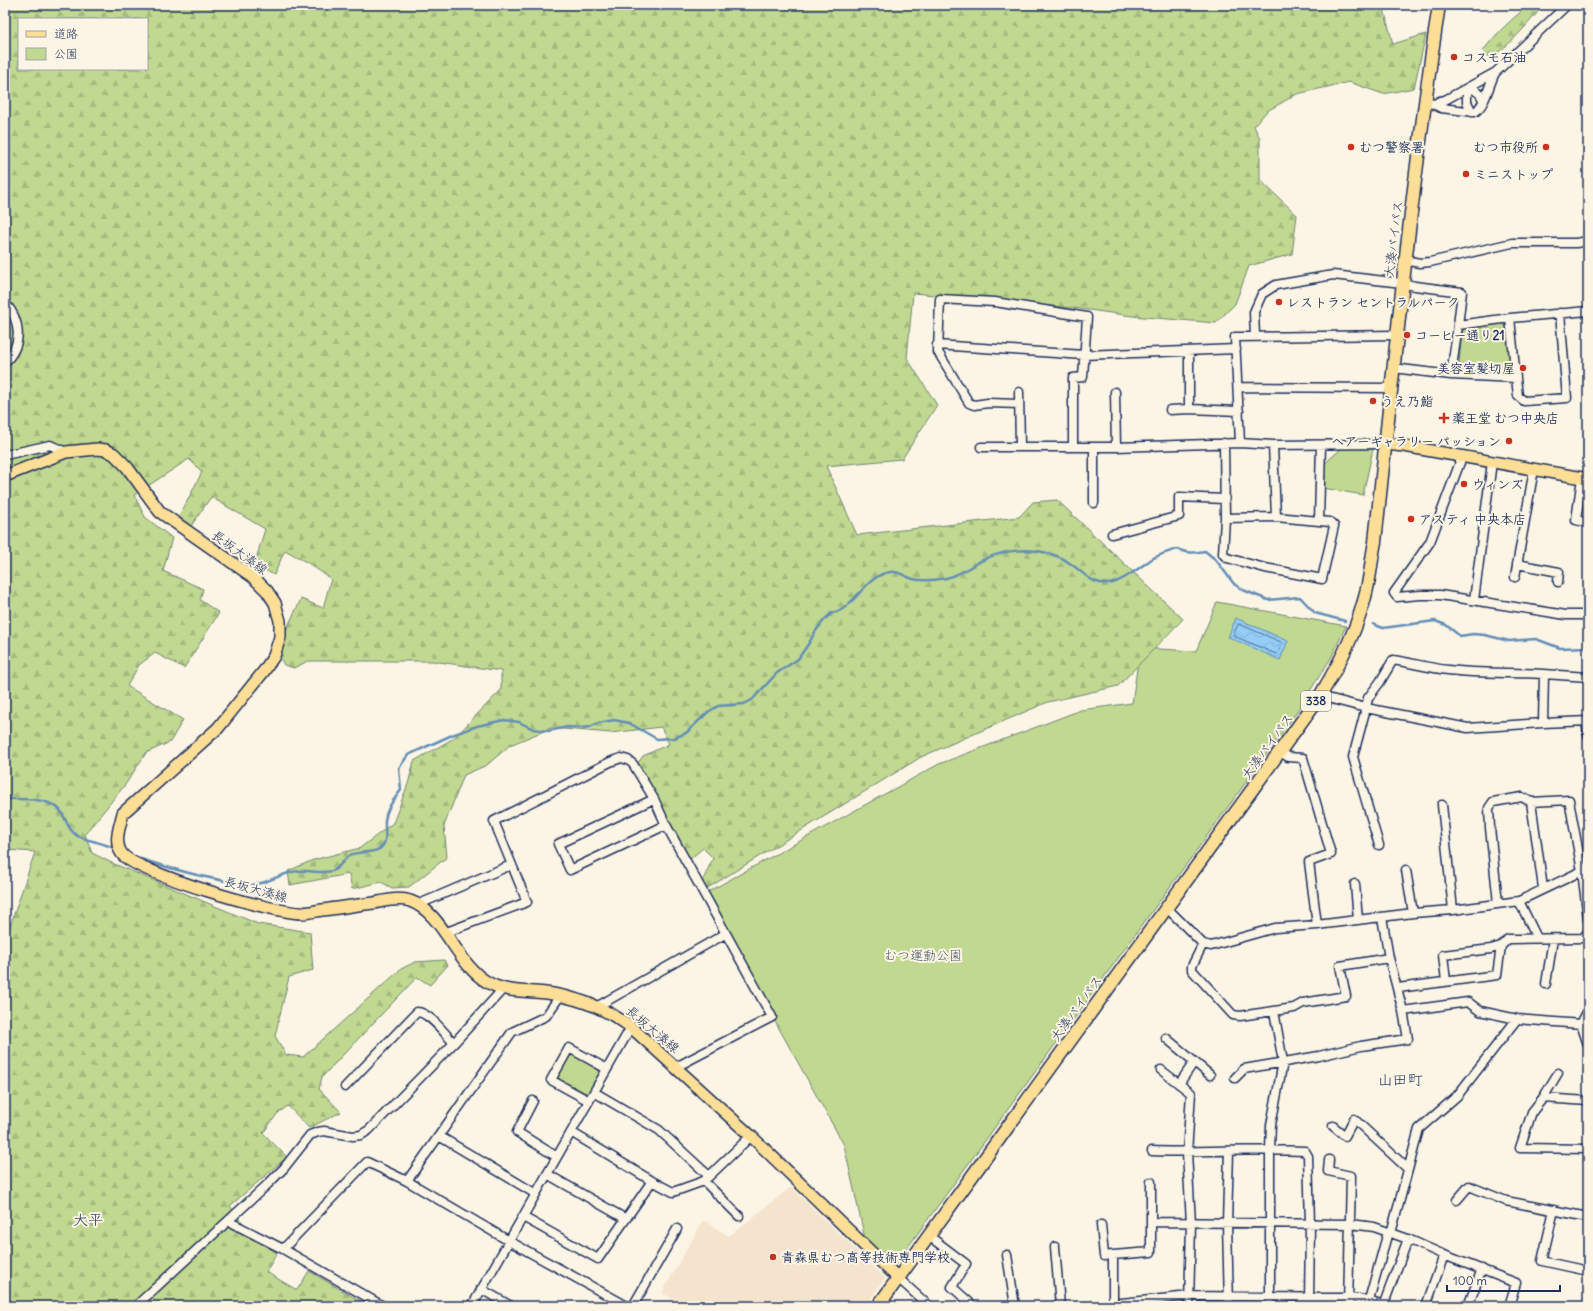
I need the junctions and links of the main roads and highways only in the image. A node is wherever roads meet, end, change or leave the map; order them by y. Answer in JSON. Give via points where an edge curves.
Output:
{"nodes":[{"id":1,"x":1439,"y":5,"type":"edge"},
{"id":2,"x":1385,"y":444,"type":"junction"},
{"id":3,"x":5,"y":476,"type":"edge"},
{"id":4,"x":1585,"y":478,"type":"edge"},
{"id":5,"x":898,"y":1278,"type":"junction"},
{"id":6,"x":878,"y":1306,"type":"edge"}],
"edges":[{"from":1,"to":2,"type":"highway","name":"大湊バイパス","number":"338","via":[[1430,102],[1404,260]]},
{"from":2,"to":4,"type":"main road"},
{"from":2,"to":5,"type":"highway","name":"大湊バイパス","number":"338","via":[[1368,585],[1348,645],[1320,696]]},
{"from":3,"to":5,"type":"main road","name":"長坂大湊線","via":[[66,452],[106,450],[127,466],[160,512],[253,577],[275,603],[280,621],[280,637],[274,656],[218,728],[123,813],[117,844],[122,854],[158,875],[285,912],[302,913],[392,900],[410,901],[427,912],[474,973],[488,982],[503,989],[553,994],[598,1006],[631,1027],[751,1136]]},
{"from":5,"to":6,"type":"highway","name":"大湊バイパス","number":"338"}]}
